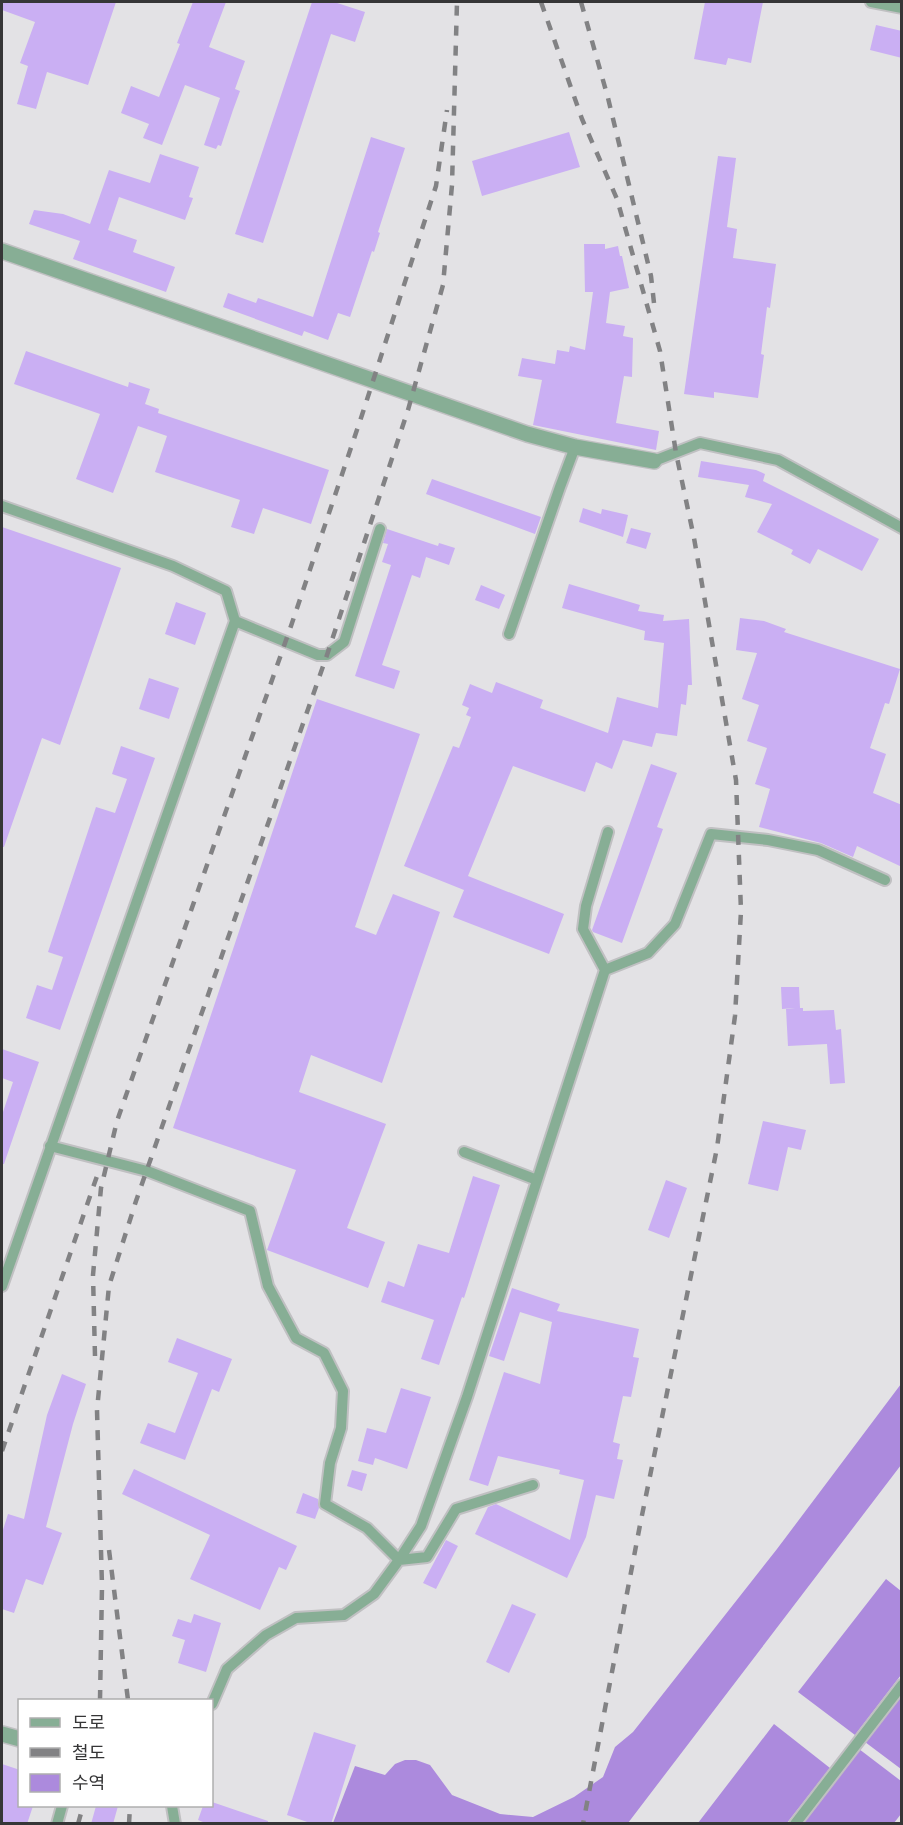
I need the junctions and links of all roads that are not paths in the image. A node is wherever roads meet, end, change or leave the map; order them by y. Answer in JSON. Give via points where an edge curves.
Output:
{"nodes":[{"id":1,"x":871,"y":2,"type":"edge"},
{"id":2,"x":902,"y":8,"type":"edge"},
{"id":3,"x":2,"y":251,"type":"edge"},
{"id":4,"x":575,"y":447,"type":"junction"},
{"id":5,"x":654,"y":461,"type":"joint"},
{"id":6,"x":2,"y":506,"type":"edge"},
{"id":7,"x":902,"y":528,"type":"edge"},
{"id":8,"x":380,"y":529,"type":"dead end"},
{"id":9,"x":236,"y":621,"type":"junction"},
{"id":10,"x":509,"y":634,"type":"dead end"},
{"id":11,"x":608,"y":832,"type":"dead end"},
{"id":12,"x":885,"y":880,"type":"dead end"},
{"id":13,"x":605,"y":970,"type":"junction"},
{"id":14,"x":50,"y":1146,"type":"junction"},
{"id":15,"x":464,"y":1152,"type":"dead end"},
{"id":16,"x":537,"y":1180,"type":"junction"},
{"id":17,"x":2,"y":1286,"type":"edge"},
{"id":18,"x":532,"y":1485,"type":"dead end"},
{"id":19,"x":399,"y":1560,"type":"junction"},
{"id":20,"x":902,"y":1685,"type":"edge"},
{"id":21,"x":213,"y":1702,"type":"edge"},
{"id":22,"x":2,"y":1734,"type":"edge"},
{"id":23,"x":18,"y":1738,"type":"edge"},
{"id":24,"x":62,"y":1807,"type":"edge"},
{"id":25,"x":172,"y":1807,"type":"edge"},
{"id":26,"x":57,"y":1824,"type":"edge"},
{"id":27,"x":175,"y":1824,"type":"edge"},
{"id":28,"x":795,"y":1824,"type":"edge"}],
"edges":[{"from":1,"to":2,"type":"lane"},
{"from":3,"to":4,"type":"street","via":[[527,434]]},
{"from":4,"to":5,"type":"street"},
{"from":4,"to":10,"type":"lane"},
{"from":5,"to":7,"type":"lane","via":[[700,443],[778,460]]},
{"from":6,"to":9,"type":"lane","via":[[173,567],[226,591]]},
{"from":8,"to":9,"type":"lane","via":[[344,642],[327,655],[318,655]]},
{"from":9,"to":14,"type":"lane"},
{"from":11,"to":13,"type":"lane","via":[[583,929]]},
{"from":12,"to":13,"type":"lane","via":[[818,850],[711,834],[675,924],[648,953]]},
{"from":13,"to":16,"type":"lane"},
{"from":14,"to":17,"type":"lane"},
{"from":14,"to":19,"type":"lane","via":[[147,1171],[250,1211],[268,1286],[296,1338],[324,1353],[343,1391],[325,1504],[367,1528]]},
{"from":15,"to":16,"type":"lane"},
{"from":16,"to":19,"type":"lane","via":[[421,1526]]},
{"from":18,"to":19,"type":"lane","via":[[456,1509],[427,1557]]},
{"from":19,"to":21,"type":"lane","via":[[375,1594],[344,1615],[296,1618],[266,1635],[227,1669]]},
{"from":20,"to":28,"type":"lane"},
{"from":22,"to":23,"type":"street"},
{"from":24,"to":26,"type":"lane"},
{"from":25,"to":27,"type":"lane"}]}
